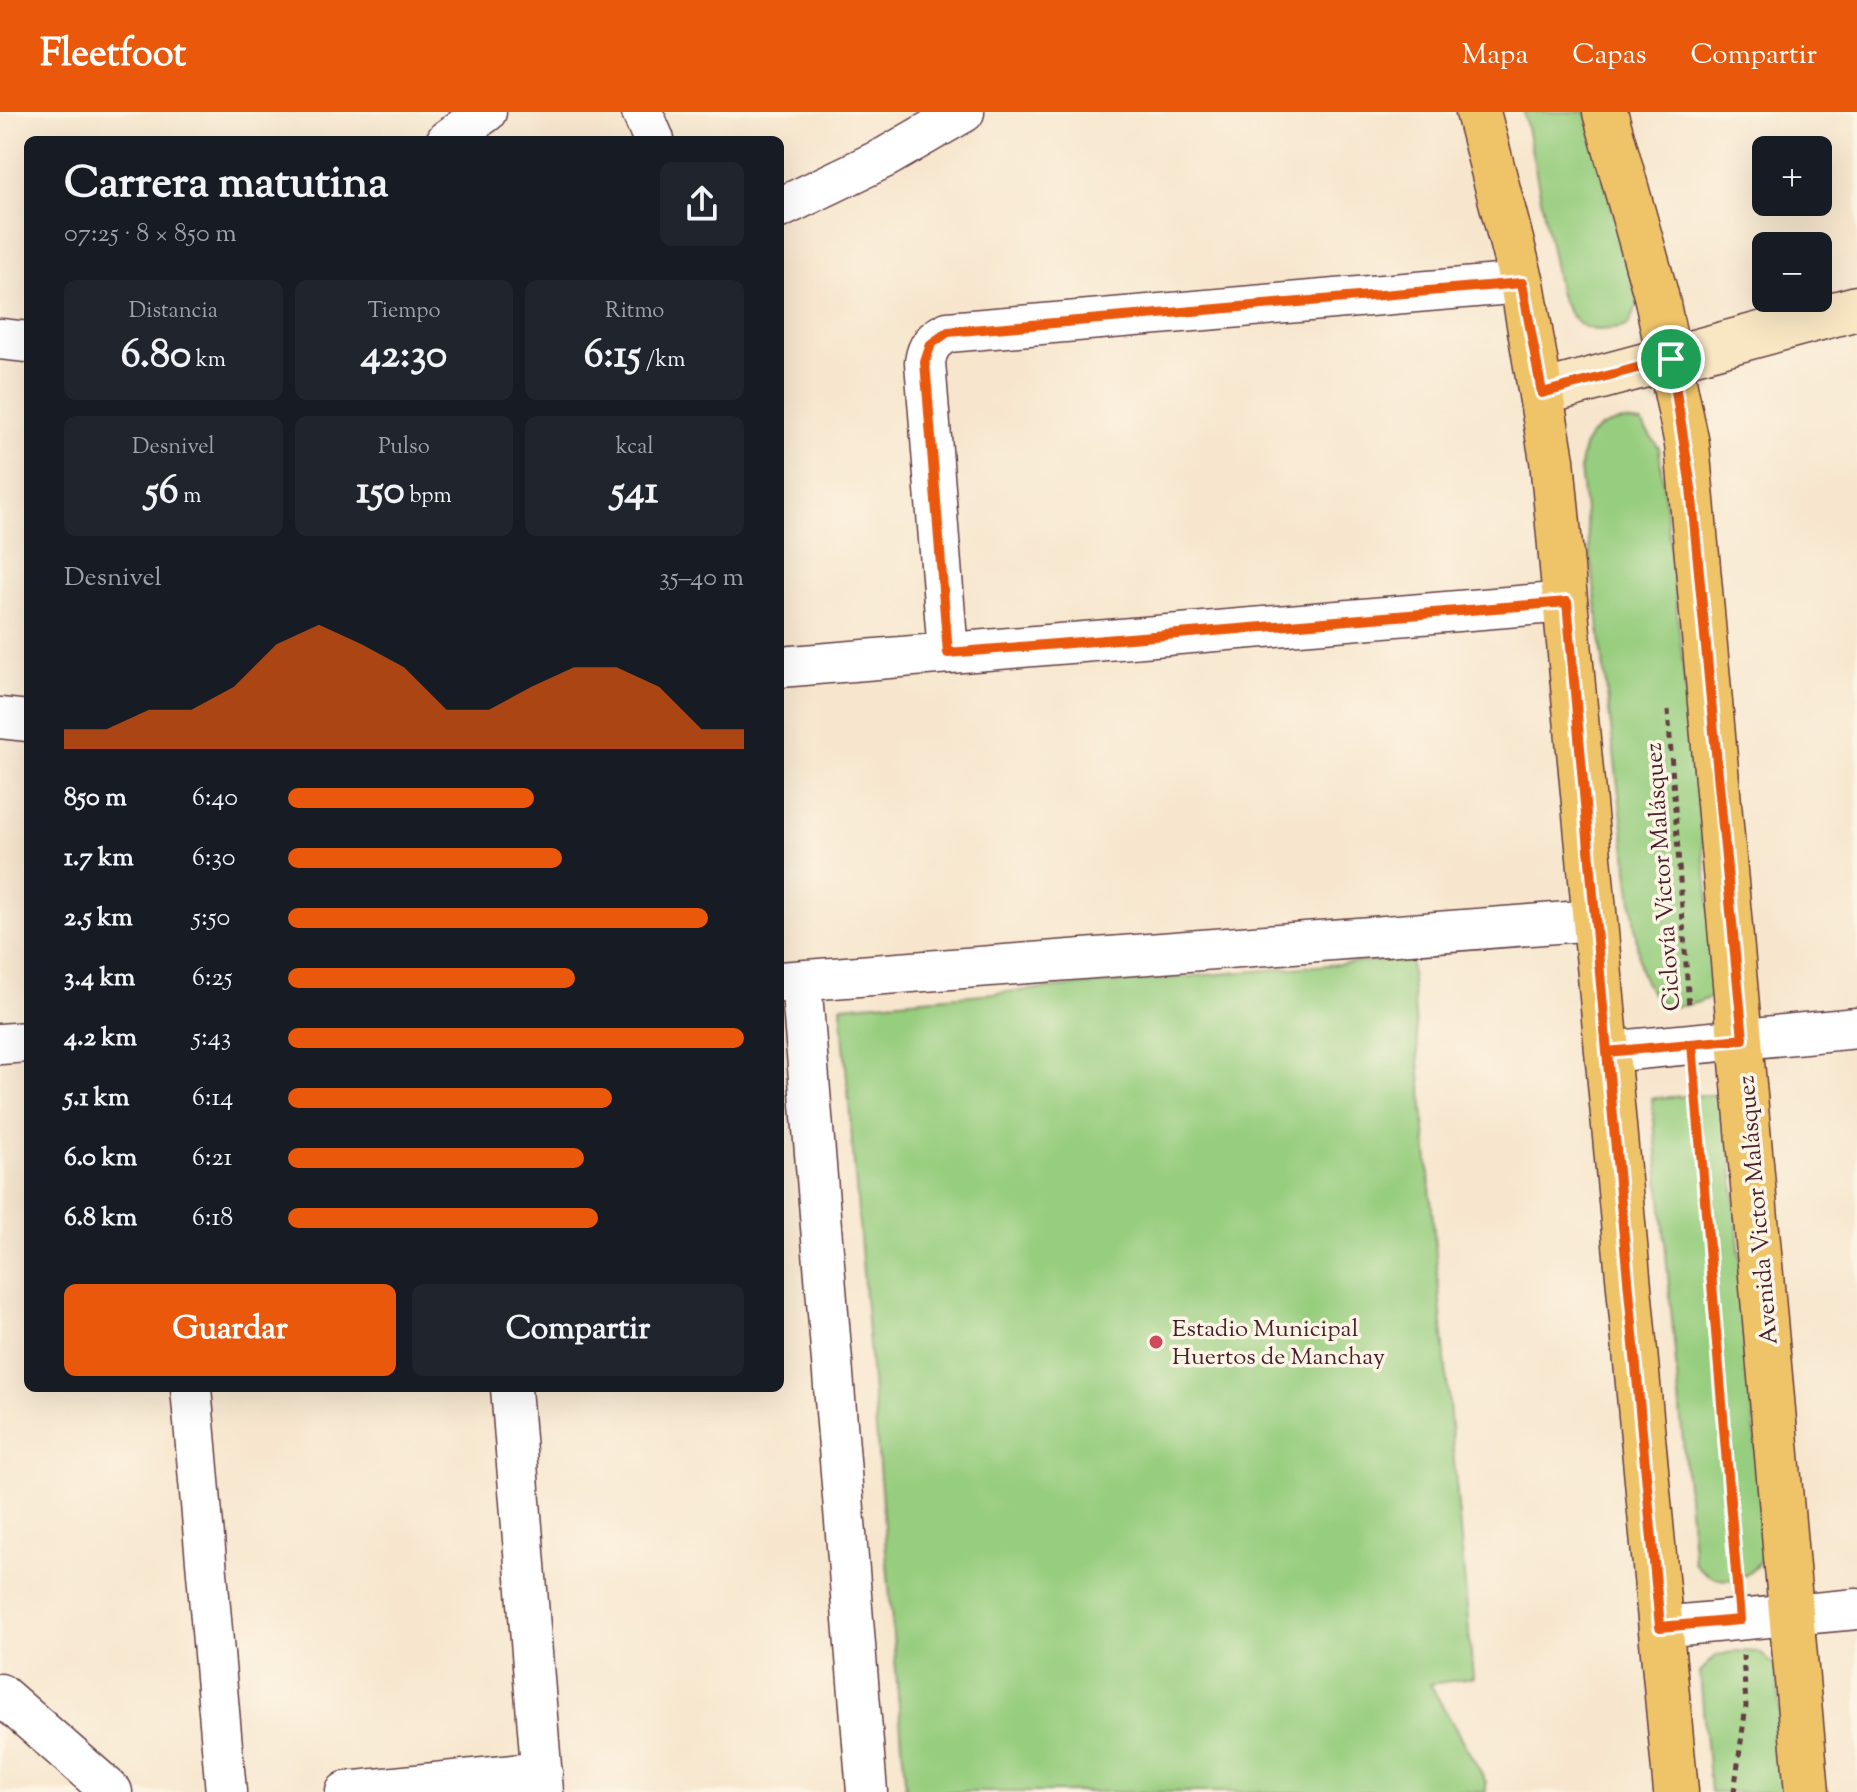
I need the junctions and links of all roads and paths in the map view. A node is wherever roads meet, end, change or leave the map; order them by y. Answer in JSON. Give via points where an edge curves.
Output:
{"nodes":[{"id":1,"x":642,"y":112,"type":"edge"},
{"id":2,"x":964,"y":112,"type":"edge"},
{"id":3,"x":1478,"y":112,"type":"edge"},
{"id":4,"x":1605,"y":112,"type":"edge"},
{"id":5,"x":652,"y":136,"type":"edge"},
{"id":6,"x":784,"y":206,"type":"edge"},
{"id":7,"x":1522,"y":283,"type":"junction"},
{"id":8,"x":1857,"y":308,"type":"edge"},
{"id":9,"x":0,"y":339,"type":"edge"},
{"id":10,"x":24,"y":342,"type":"edge"},
{"id":11,"x":1671,"y":359,"type":"junction"},
{"id":12,"x":1542,"y":393,"type":"junction"},
{"id":13,"x":1567,"y":602,"type":"junction"},
{"id":14,"x":948,"y":653,"type":"junction"},
{"id":15,"x":784,"y":667,"type":"edge"},
{"id":16,"x":1668,"y":705,"type":"dead end"},
{"id":17,"x":0,"y":718,"type":"edge"},
{"id":18,"x":24,"y":721,"type":"edge"},
{"id":19,"x":1595,"y":920,"type":"junction"},
{"id":20,"x":790,"y":982,"type":"edge"},
{"id":21,"x":1857,"y":1028,"type":"edge"},
{"id":22,"x":1743,"y":1039,"type":"junction"},
{"id":23,"x":24,"y":1042,"type":"edge"},
{"id":24,"x":0,"y":1044,"type":"edge"},
{"id":25,"x":1692,"y":1044,"type":"junction"},
{"id":26,"x":1607,"y":1052,"type":"junction"},
{"id":27,"x":191,"y":1392,"type":"edge"},
{"id":28,"x":511,"y":1392,"type":"edge"},
{"id":29,"x":1857,"y":1609,"type":"edge"},
{"id":30,"x":1792,"y":1615,"type":"junction"},
{"id":31,"x":1740,"y":1620,"type":"junction"},
{"id":32,"x":1660,"y":1627,"type":"junction"},
{"id":33,"x":2,"y":1699,"type":"edge"},
{"id":34,"x":543,"y":1782,"type":"edge"},
{"id":35,"x":112,"y":1792,"type":"edge"},
{"id":36,"x":226,"y":1792,"type":"edge"},
{"id":37,"x":346,"y":1792,"type":"edge"},
{"id":38,"x":867,"y":1792,"type":"edge"},
{"id":39,"x":1676,"y":1792,"type":"edge"},
{"id":40,"x":1734,"y":1792,"type":"edge"},
{"id":41,"x":1807,"y":1792,"type":"edge"}],
"edges":[{"from":1,"to":5,"type":"street"},
{"from":2,"to":6,"type":"street"},
{"from":3,"to":7,"type":"main road"},
{"from":4,"to":11,"type":"main road","name":"Avenida Victor Malásquez"},
{"from":7,"to":12,"type":"main road"},
{"from":7,"to":14,"type":"street","via":[[939,336],[925,362]]},
{"from":8,"to":11,"type":"street"},
{"from":9,"to":10,"type":"street"},
{"from":11,"to":12,"type":"street"},
{"from":11,"to":22,"type":"main road","name":"Avenida Victor Malásquez","via":[[1688,459]]},
{"from":12,"to":13,"type":"main road"},
{"from":13,"to":14,"type":"street"},
{"from":13,"to":19,"type":"main road"},
{"from":14,"to":15,"type":"street"},
{"from":16,"to":25,"type":"path","name":"Ciclovía Víctor Malásquez"},
{"from":17,"to":18,"type":"street"},
{"from":19,"to":20,"type":"street"},
{"from":19,"to":26,"type":"main road"},
{"from":20,"to":38,"type":"street"},
{"from":21,"to":22,"type":"street"},
{"from":22,"to":25,"type":"street"},
{"from":22,"to":30,"type":"main road","name":"Avenida Victor Malásquez"},
{"from":23,"to":24,"type":"street"},
{"from":25,"to":26,"type":"street"},
{"from":25,"to":31,"type":"path","name":"Ciclovía Víctor Malásquez"},
{"from":26,"to":32,"type":"main road"},
{"from":27,"to":36,"type":"street"},
{"from":28,"to":34,"type":"street"},
{"from":29,"to":30,"type":"street"},
{"from":30,"to":31,"type":"street"},
{"from":30,"to":41,"type":"main road","name":"Avenida Victor Malásquez"},
{"from":31,"to":32,"type":"street"},
{"from":31,"to":40,"type":"path","name":"Ciclovía Víctor Malásquez","via":[[1746,1706]]},
{"from":32,"to":39,"type":"main road"},
{"from":33,"to":35,"type":"street"},
{"from":34,"to":37,"type":"street"}]}
